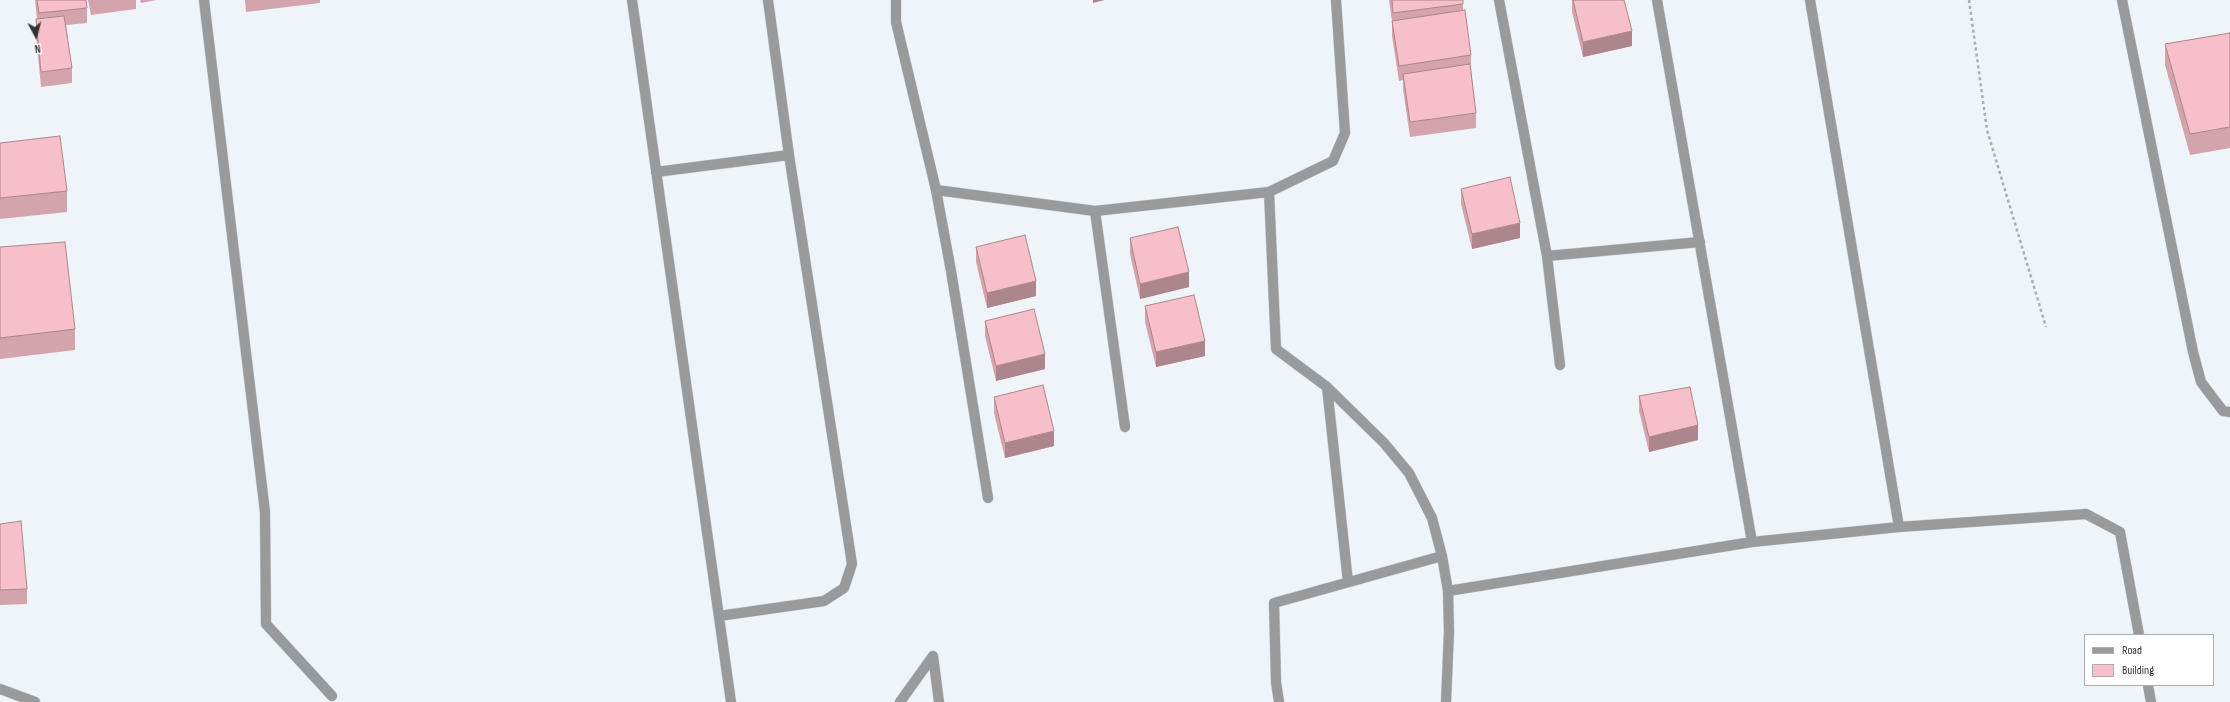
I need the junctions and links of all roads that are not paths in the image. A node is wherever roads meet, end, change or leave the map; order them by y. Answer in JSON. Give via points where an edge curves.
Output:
{"nodes":[{"id":1,"x":204,"y":0,"type":"edge"},
{"id":2,"x":632,"y":0,"type":"edge"},
{"id":3,"x":768,"y":0,"type":"edge"},
{"id":4,"x":896,"y":0,"type":"edge"},
{"id":5,"x":1336,"y":0,"type":"edge"},
{"id":6,"x":1499,"y":0,"type":"edge"},
{"id":7,"x":1657,"y":0,"type":"edge"},
{"id":8,"x":1810,"y":0,"type":"edge"},
{"id":9,"x":2122,"y":0,"type":"edge"},
{"id":10,"x":789,"y":155,"type":"junction"},
{"id":11,"x":656,"y":172,"type":"junction"},
{"id":12,"x":936,"y":190,"type":"junction"},
{"id":13,"x":1269,"y":192,"type":"junction"},
{"id":14,"x":1096,"y":211,"type":"junction"},
{"id":15,"x":1700,"y":242,"type":"junction"},
{"id":16,"x":1547,"y":256,"type":"junction"},
{"id":17,"x":1560,"y":365,"type":"dead end"},
{"id":18,"x":1327,"y":387,"type":"junction"},
{"id":19,"x":2230,"y":412,"type":"edge"},
{"id":20,"x":1125,"y":426,"type":"dead end"},
{"id":21,"x":988,"y":498,"type":"dead end"},
{"id":22,"x":1899,"y":527,"type":"junction"},
{"id":23,"x":1752,"y":542,"type":"junction"},
{"id":24,"x":1442,"y":556,"type":"junction"},
{"id":25,"x":1348,"y":582,"type":"junction"},
{"id":26,"x":1448,"y":591,"type":"junction"},
{"id":27,"x":719,"y":616,"type":"junction"},
{"id":28,"x":2139,"y":634,"type":"edge"},
{"id":29,"x":2148,"y":686,"type":"edge"},
{"id":30,"x":0,"y":689,"type":"edge"},
{"id":31,"x":332,"y":696,"type":"dead end"},
{"id":32,"x":35,"y":702,"type":"edge"},
{"id":33,"x":731,"y":702,"type":"edge"},
{"id":34,"x":900,"y":702,"type":"edge"},
{"id":35,"x":939,"y":702,"type":"edge"},
{"id":36,"x":1279,"y":702,"type":"edge"},
{"id":37,"x":1446,"y":702,"type":"edge"},
{"id":38,"x":2151,"y":702,"type":"edge"}],
"edges":[{"from":1,"to":31,"type":"street","via":[[265,512],[266,624]]},
{"from":2,"to":11,"type":"street"},
{"from":3,"to":10,"type":"street"},
{"from":4,"to":12,"type":"street","via":[[896,22]]},
{"from":5,"to":13,"type":"street","via":[[1345,134],[1333,161]]},
{"from":6,"to":16,"type":"street"},
{"from":7,"to":15,"type":"street"},
{"from":8,"to":22,"type":"street"},
{"from":9,"to":19,"type":"street","via":[[2193,352],[2201,382],[2223,411]]},
{"from":10,"to":11,"type":"street"},
{"from":10,"to":27,"type":"street","via":[[852,564],[844,588],[824,601]]},
{"from":11,"to":27,"type":"street"},
{"from":12,"to":14,"type":"street"},
{"from":12,"to":21,"type":"street"},
{"from":13,"to":14,"type":"street"},
{"from":13,"to":18,"type":"street","via":[[1276,349]]},
{"from":14,"to":20,"type":"street"},
{"from":15,"to":16,"type":"street"},
{"from":15,"to":23,"type":"street"},
{"from":16,"to":17,"type":"street"},
{"from":18,"to":24,"type":"street","via":[[1384,443],[1409,473],[1432,518]]},
{"from":18,"to":25,"type":"street"},
{"from":22,"to":23,"type":"street"},
{"from":22,"to":28,"type":"street","via":[[2086,514],[2120,532]]},
{"from":23,"to":26,"type":"street"},
{"from":24,"to":25,"type":"street"},
{"from":24,"to":26,"type":"street"},
{"from":25,"to":36,"type":"street","via":[[1274,603]]},
{"from":26,"to":37,"type":"street"},
{"from":27,"to":33,"type":"street"},
{"from":29,"to":38,"type":"street"},
{"from":30,"to":32,"type":"street"},
{"from":34,"to":35,"type":"street","via":[[932,656]]}]}
